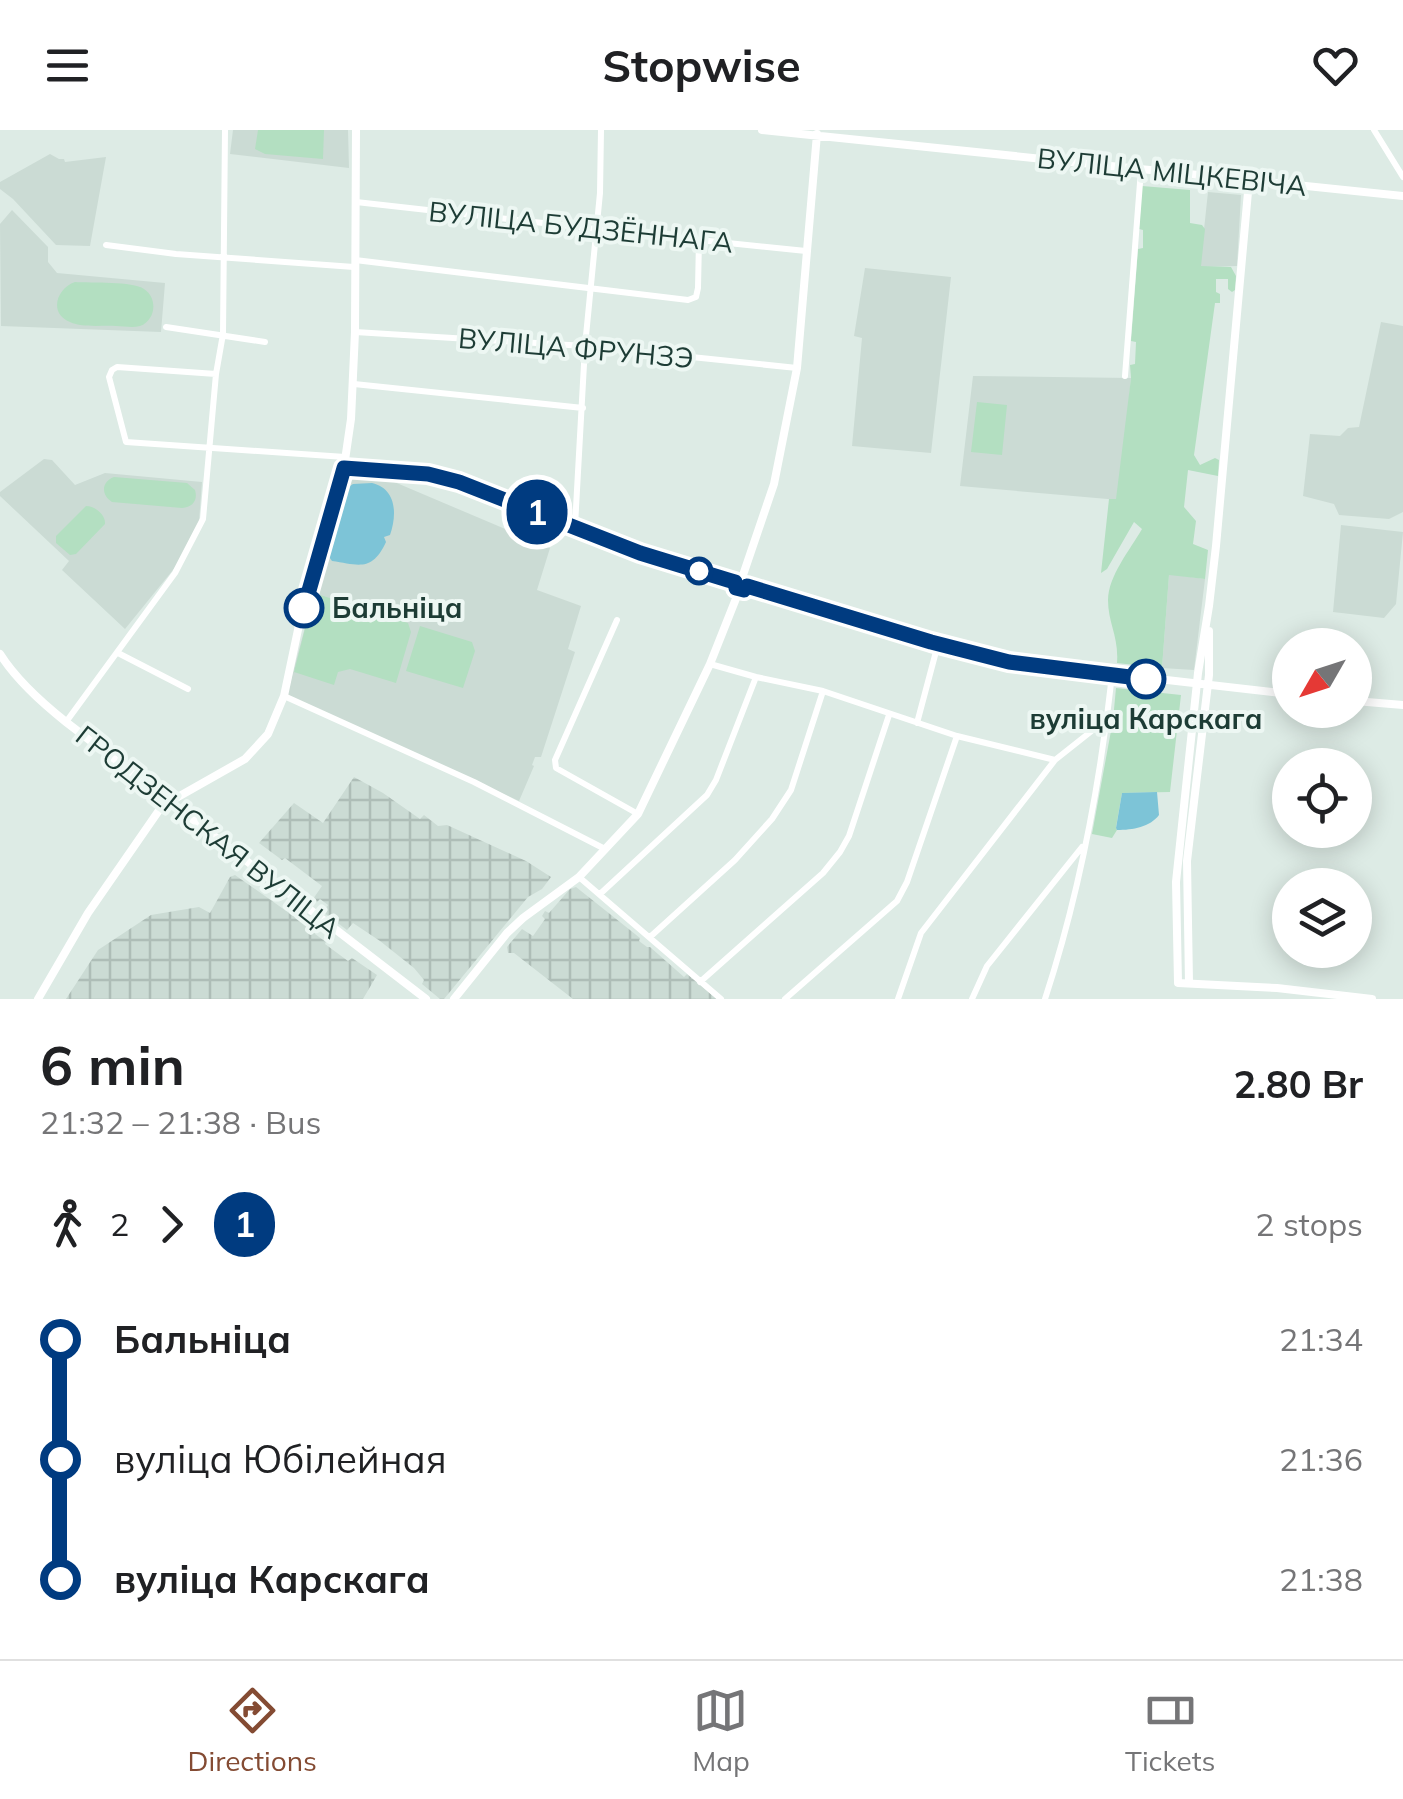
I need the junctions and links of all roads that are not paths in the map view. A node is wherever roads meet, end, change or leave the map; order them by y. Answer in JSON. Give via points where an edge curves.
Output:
{"nodes":[{"id":1,"x":225,"y":130,"type":"edge"},
{"id":2,"x":356,"y":130,"type":"edge"},
{"id":3,"x":602,"y":130,"type":"edge"},
{"id":4,"x":762,"y":130,"type":"edge"},
{"id":5,"x":1374,"y":130,"type":"edge"},
{"id":6,"x":816,"y":134,"type":"junction"},
{"id":7,"x":1141,"y":170,"type":"junction"},
{"id":8,"x":1403,"y":176,"type":"edge"},
{"id":9,"x":1248,"y":180,"type":"junction"},
{"id":10,"x":1403,"y":196,"type":"edge"},
{"id":11,"x":356,"y":202,"type":"junction"},
{"id":12,"x":596,"y":229,"type":"junction"},
{"id":13,"x":699,"y":240,"type":"junction"},
{"id":14,"x":106,"y":246,"type":"dead end"},
{"id":15,"x":806,"y":251,"type":"junction"},
{"id":16,"x":222,"y":257,"type":"junction"},
{"id":17,"x":354,"y":264,"type":"junction"},
{"id":18,"x":590,"y":289,"type":"junction"},
{"id":19,"x":166,"y":327,"type":"dead end"},
{"id":20,"x":354,"y":332,"type":"junction"},
{"id":21,"x":223,"y":334,"type":"junction"},
{"id":22,"x":265,"y":342,"type":"dead end"},
{"id":23,"x":585,"y":346,"type":"junction"},
{"id":24,"x":798,"y":368,"type":"junction"},
{"id":25,"x":216,"y":374,"type":"junction"},
{"id":26,"x":1125,"y":376,"type":"dead end"},
{"id":27,"x":354,"y":384,"type":"junction"},
{"id":28,"x":583,"y":408,"type":"junction"},
{"id":29,"x":210,"y":446,"type":"junction"},
{"id":30,"x":344,"y":462,"type":"junction"},
{"id":31,"x":575,"y":526,"type":"junction"},
{"id":32,"x":741,"y":584,"type":"junction"},
{"id":33,"x":1210,"y":606,"type":"junction"},
{"id":34,"x":617,"y":620,"type":"dead end"},
{"id":35,"x":938,"y":644,"type":"junction"},
{"id":36,"x":118,"y":653,"type":"junction"},
{"id":37,"x":0,"y":654,"type":"edge"},
{"id":38,"x":710,"y":664,"type":"junction"},
{"id":39,"x":1112,"y":675,"type":"junction"},
{"id":40,"x":756,"y":678,"type":"junction"},
{"id":41,"x":1197,"y":684,"type":"junction"},
{"id":42,"x":1208,"y":685,"type":"junction"},
{"id":43,"x":188,"y":689,"type":"dead end"},
{"id":44,"x":824,"y":691,"type":"junction"},
{"id":45,"x":1272,"y":692,"type":"edge"},
{"id":46,"x":284,"y":696,"type":"junction"},
{"id":47,"x":1372,"y":702,"type":"edge"},
{"id":48,"x":1403,"y":706,"type":"edge"},
{"id":49,"x":889,"y":714,"type":"junction"},
{"id":50,"x":1108,"y":718,"type":"junction"},
{"id":51,"x":66,"y":722,"type":"junction"},
{"id":52,"x":917,"y":723,"type":"junction"},
{"id":53,"x":957,"y":736,"type":"junction"},
{"id":54,"x":1056,"y":760,"type":"junction"},
{"id":55,"x":168,"y":801,"type":"junction"},
{"id":56,"x":638,"y":814,"type":"junction"},
{"id":57,"x":1085,"y":844,"type":"junction"},
{"id":58,"x":606,"y":850,"type":"junction"},
{"id":59,"x":579,"y":877,"type":"junction"},
{"id":60,"x":600,"y":894,"type":"junction"},
{"id":61,"x":650,"y":937,"type":"junction"},
{"id":62,"x":700,"y":982,"type":"junction"},
{"id":63,"x":1189,"y":984,"type":"junction"},
{"id":64,"x":38,"y":999,"type":"edge"},
{"id":65,"x":426,"y":999,"type":"edge"},
{"id":66,"x":454,"y":999,"type":"edge"},
{"id":67,"x":721,"y":999,"type":"edge"},
{"id":68,"x":785,"y":999,"type":"edge"},
{"id":69,"x":898,"y":999,"type":"edge"},
{"id":70,"x":972,"y":999,"type":"edge"},
{"id":71,"x":1045,"y":999,"type":"edge"},
{"id":72,"x":1372,"y":999,"type":"edge"}],
"edges":[{"from":1,"to":16,"type":"street"},
{"from":2,"to":11,"type":"street"},
{"from":3,"to":12,"type":"street"},
{"from":4,"to":6,"type":"street","name":"ВУЛІЦА МІЦКЕВІЧА"},
{"from":5,"to":8,"type":"street"},
{"from":6,"to":7,"type":"street","name":"ВУЛІЦА МІЦКЕВІЧА"},
{"from":6,"to":15,"type":"street"},
{"from":7,"to":9,"type":"street","name":"ВУЛІЦА МІЦКЕВІЧА"},
{"from":7,"to":26,"type":"street"},
{"from":9,"to":10,"type":"street","name":"ВУЛІЦА МІЦКЕВІЧА"},
{"from":9,"to":33,"type":"street"},
{"from":11,"to":12,"type":"street","name":"ВУЛІЦА БУДЗЁННАГА"},
{"from":11,"to":17,"type":"street"},
{"from":12,"to":13,"type":"street","name":"ВУЛІЦА БУДЗЁННАГА"},
{"from":12,"to":18,"type":"street"},
{"from":13,"to":15,"type":"street","name":"ВУЛІЦА БУДЗЁННАГА"},
{"from":13,"to":18,"type":"street","via":[[698,288],[688,300]]},
{"from":14,"to":16,"type":"street"},
{"from":15,"to":24,"type":"street"},
{"from":16,"to":17,"type":"street"},
{"from":16,"to":21,"type":"street"},
{"from":17,"to":18,"type":"street"},
{"from":17,"to":20,"type":"street"},
{"from":18,"to":23,"type":"street"},
{"from":19,"to":21,"type":"street"},
{"from":20,"to":23,"type":"street","name":"ВУЛІЦА ФРУНЗЭ"},
{"from":20,"to":27,"type":"street"},
{"from":21,"to":22,"type":"street"},
{"from":21,"to":25,"type":"street"},
{"from":23,"to":24,"type":"street","name":"ВУЛІЦА ФРУНЗЭ"},
{"from":23,"to":28,"type":"street"},
{"from":24,"to":32,"type":"street","via":[[774,484]]},
{"from":25,"to":29,"type":"street"},
{"from":25,"to":29,"type":"street","via":[[117,367],[109,377],[126,442]]},
{"from":27,"to":28,"type":"street"},
{"from":27,"to":30,"type":"street"},
{"from":28,"to":31,"type":"street"},
{"from":29,"to":30,"type":"street"},
{"from":29,"to":36,"type":"street","via":[[196,536]]},
{"from":30,"to":31,"type":"street","via":[[459,482]]},
{"from":30,"to":46,"type":"street"},
{"from":31,"to":32,"type":"street"},
{"from":32,"to":35,"type":"street"},
{"from":32,"to":38,"type":"street"},
{"from":33,"to":41,"type":"street"},
{"from":33,"to":42,"type":"street"},
{"from":34,"to":56,"type":"street","via":[[555,760],[556,768]]},
{"from":35,"to":39,"type":"street","via":[[1009,662]]},
{"from":35,"to":52,"type":"street"},
{"from":36,"to":43,"type":"street"},
{"from":36,"to":51,"type":"street"},
{"from":37,"to":51,"type":"street","name":"ГРОДЗЕНСКАЯ ВУЛІЦА"},
{"from":38,"to":40,"type":"street"},
{"from":38,"to":56,"type":"street"},
{"from":39,"to":41,"type":"street"},
{"from":39,"to":50,"type":"street"},
{"from":40,"to":44,"type":"street"},
{"from":40,"to":60,"type":"street","via":[[707,794]]},
{"from":41,"to":42,"type":"street"},
{"from":41,"to":63,"type":"street","via":[[1176,882],[1178,983]]},
{"from":42,"to":45,"type":"street"},
{"from":42,"to":63,"type":"street","via":[[1187,860]]},
{"from":44,"to":49,"type":"street"},
{"from":44,"to":61,"type":"street","via":[[791,790],[772,819]]},
{"from":46,"to":55,"type":"street","via":[[268,734],[244,759]]},
{"from":46,"to":58,"type":"street"},
{"from":47,"to":48,"type":"street"},
{"from":49,"to":52,"type":"street"},
{"from":49,"to":62,"type":"street","via":[[840,852]]},
{"from":50,"to":54,"type":"street"},
{"from":50,"to":57,"type":"street"},
{"from":51,"to":55,"type":"street","name":"ГРОДЗЕНСКАЯ ВУЛІЦА"},
{"from":52,"to":53,"type":"street"},
{"from":53,"to":54,"type":"street"},
{"from":53,"to":68,"type":"street","via":[[898,901]]},
{"from":54,"to":69,"type":"street","via":[[920,933]]},
{"from":55,"to":64,"type":"street","via":[[88,913]]},
{"from":55,"to":65,"type":"street","name":"ГРОДЗЕНСКАЯ ВУЛІЦА"},
{"from":56,"to":58,"type":"street"},
{"from":57,"to":70,"type":"street","via":[[987,966]]},
{"from":57,"to":71,"type":"street"},
{"from":58,"to":59,"type":"street"},
{"from":59,"to":60,"type":"street"},
{"from":59,"to":66,"type":"street","via":[[522,918]]},
{"from":60,"to":61,"type":"street"},
{"from":61,"to":62,"type":"street"},
{"from":62,"to":67,"type":"street"},
{"from":63,"to":72,"type":"street"}]}
